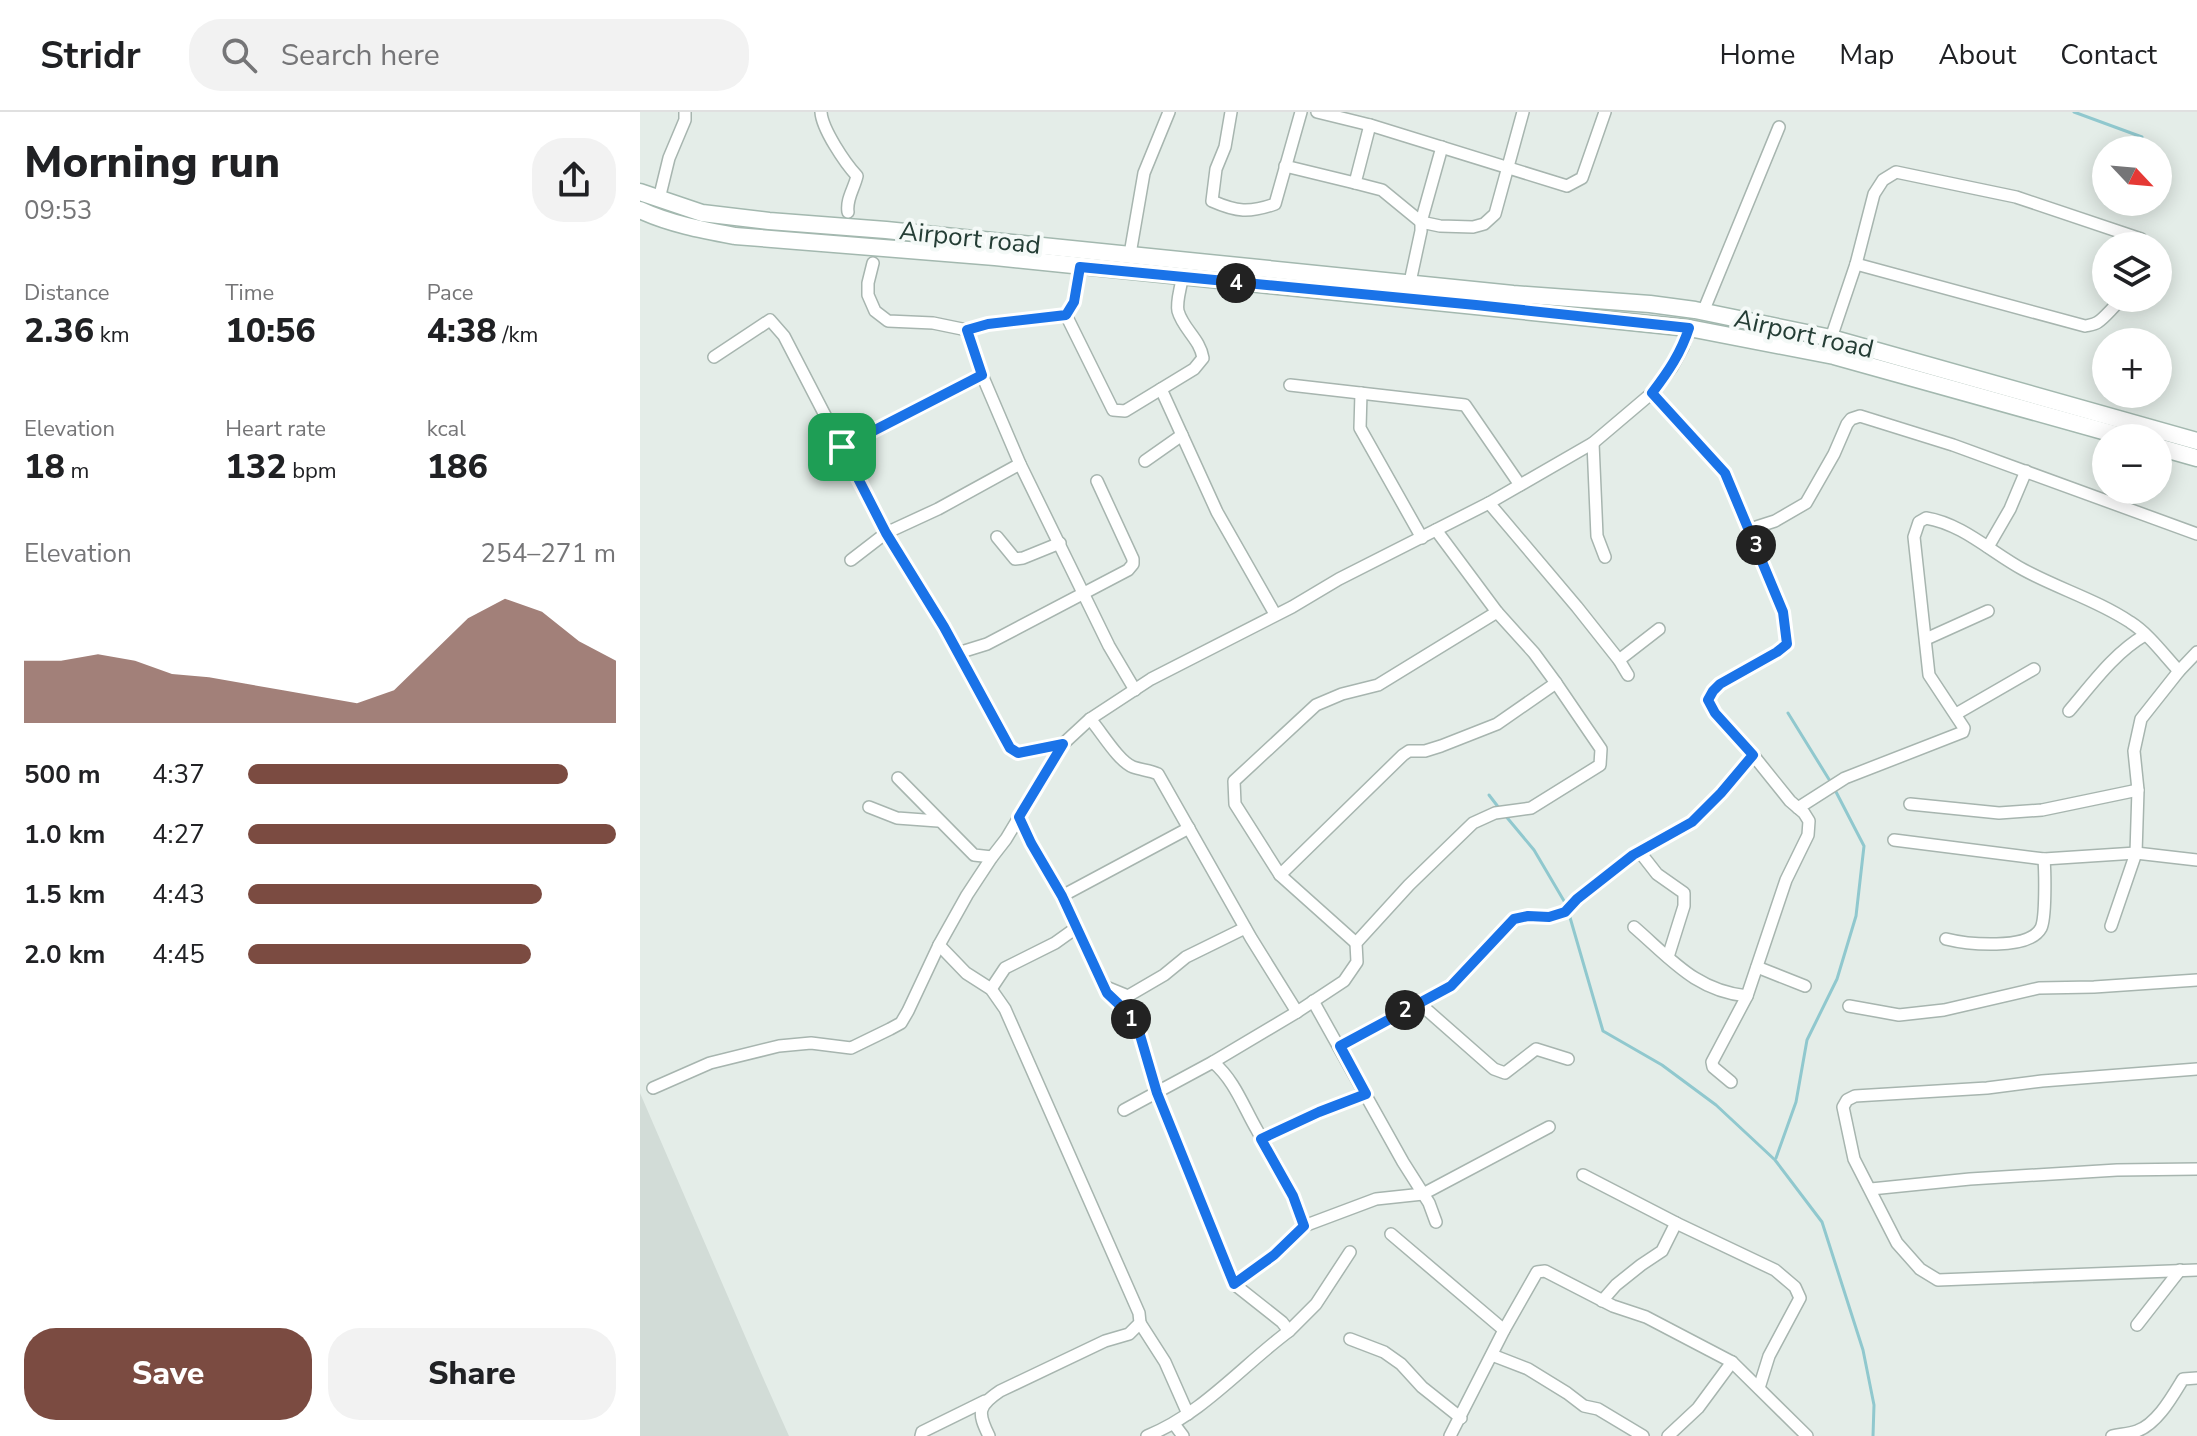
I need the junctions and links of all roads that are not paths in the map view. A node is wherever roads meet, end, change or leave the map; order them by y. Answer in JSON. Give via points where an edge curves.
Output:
{"nodes":[{"id":1,"x":685,"y":112,"type":"edge"},
{"id":2,"x":821,"y":112,"type":"edge"},
{"id":3,"x":1169,"y":112,"type":"edge"},
{"id":4,"x":1231,"y":112,"type":"edge"},
{"id":5,"x":1301,"y":112,"type":"edge"},
{"id":6,"x":1317,"y":112,"type":"edge"},
{"id":7,"x":1523,"y":112,"type":"edge"},
{"id":8,"x":1605,"y":112,"type":"edge"},
{"id":9,"x":1370,"y":125,"type":"junction"},
{"id":10,"x":1779,"y":127,"type":"dead end"},
{"id":11,"x":1442,"y":147,"type":"junction"},
{"id":12,"x":1285,"y":166,"type":"junction"},
{"id":13,"x":1508,"y":167,"type":"junction"},
{"id":14,"x":1355,"y":183,"type":"junction"},
{"id":15,"x":640,"y":192,"type":"edge"},
{"id":16,"x":659,"y":199,"type":"junction"},
{"id":17,"x":640,"y":210,"type":"edge"},
{"id":18,"x":848,"y":212,"type":"dead end"},
{"id":19,"x":1421,"y":222,"type":"junction"},
{"id":20,"x":2120,"y":232,"type":"edge"},
{"id":21,"x":1026,"y":252,"type":"junction"},
{"id":22,"x":1130,"y":254,"type":"junction"},
{"id":23,"x":873,"y":263,"type":"dead end"},
{"id":24,"x":1856,"y":264,"type":"junction"},
{"id":25,"x":1080,"y":267,"type":"junction"},
{"id":26,"x":1182,"y":278,"type":"junction"},
{"id":27,"x":1410,"y":282,"type":"junction"},
{"id":28,"x":1512,"y":302,"type":"junction"},
{"id":29,"x":1703,"y":312,"type":"junction"},
{"id":30,"x":2108,"y":312,"type":"edge"},
{"id":31,"x":1066,"y":315,"type":"junction"},
{"id":32,"x":1689,"y":328,"type":"junction"},
{"id":33,"x":967,"y":330,"type":"junction"},
{"id":34,"x":1831,"y":338,"type":"junction"},
{"id":35,"x":714,"y":357,"type":"dead end"},
{"id":36,"x":982,"y":375,"type":"junction"},
{"id":37,"x":1290,"y":385,"type":"dead end"},
{"id":38,"x":1161,"y":389,"type":"junction"},
{"id":39,"x":1361,"y":393,"type":"junction"},
{"id":40,"x":1652,"y":393,"type":"junction"},
{"id":41,"x":2105,"y":423,"type":"junction"},
{"id":42,"x":1182,"y":435,"type":"junction"},
{"id":43,"x":2197,"y":441,"type":"edge"},
{"id":44,"x":1593,"y":443,"type":"junction"},
{"id":45,"x":842,"y":447,"type":"junction"},
{"id":46,"x":2172,"y":451,"type":"edge"},
{"id":47,"x":2197,"y":458,"type":"edge"},
{"id":48,"x":1145,"y":461,"type":"dead end"},
{"id":49,"x":1020,"y":464,"type":"junction"},
{"id":50,"x":2026,"y":471,"type":"junction"},
{"id":51,"x":1097,"y":481,"type":"dead end"},
{"id":52,"x":1520,"y":485,"type":"junction"},
{"id":53,"x":1489,"y":503,"type":"junction"},
{"id":54,"x":1750,"y":529,"type":"junction"},
{"id":55,"x":1436,"y":530,"type":"junction"},
{"id":56,"x":886,"y":533,"type":"junction"},
{"id":57,"x":2197,"y":534,"type":"edge"},
{"id":58,"x":997,"y":537,"type":"dead end"},
{"id":59,"x":1422,"y":538,"type":"junction"},
{"id":60,"x":1060,"y":543,"type":"junction"},
{"id":61,"x":1988,"y":547,"type":"junction"},
{"id":62,"x":1605,"y":557,"type":"dead end"},
{"id":63,"x":851,"y":560,"type":"dead end"},
{"id":64,"x":1082,"y":593,"type":"junction"},
{"id":65,"x":1988,"y":611,"type":"dead end"},
{"id":66,"x":1497,"y":612,"type":"junction"},
{"id":67,"x":1275,"y":614,"type":"junction"},
{"id":68,"x":1659,"y":629,"type":"dead end"},
{"id":69,"x":2145,"y":635,"type":"junction"},
{"id":70,"x":1926,"y":639,"type":"junction"},
{"id":71,"x":2197,"y":652,"type":"edge"},
{"id":72,"x":958,"y":653,"type":"junction"},
{"id":73,"x":1619,"y":660,"type":"junction"},
{"id":74,"x":2034,"y":669,"type":"dead end"},
{"id":75,"x":2179,"y":671,"type":"junction"},
{"id":76,"x":1628,"y":675,"type":"dead end"},
{"id":77,"x":1556,"y":683,"type":"junction"},
{"id":78,"x":1135,"y":690,"type":"junction"},
{"id":79,"x":2069,"y":711,"type":"dead end"},
{"id":80,"x":1956,"y":714,"type":"junction"},
{"id":81,"x":1090,"y":719,"type":"junction"},
{"id":82,"x":1063,"y":744,"type":"junction"},
{"id":83,"x":1753,"y":755,"type":"junction"},
{"id":84,"x":898,"y":778,"type":"dead end"},
{"id":85,"x":2138,"y":790,"type":"junction"},
{"id":86,"x":1910,"y":804,"type":"dead end"},
{"id":87,"x":869,"y":807,"type":"dead end"},
{"id":88,"x":1798,"y":808,"type":"junction"},
{"id":89,"x":1019,"y":817,"type":"junction"},
{"id":90,"x":938,"y":821,"type":"junction"},
{"id":91,"x":1189,"y":828,"type":"junction"},
{"id":92,"x":1006,"y":839,"type":"junction"},
{"id":93,"x":1894,"y":840,"type":"dead end"},
{"id":94,"x":1031,"y":843,"type":"junction"},
{"id":95,"x":1639,"y":851,"type":"junction"},
{"id":96,"x":2136,"y":853,"type":"junction"},
{"id":97,"x":992,"y":857,"type":"junction"},
{"id":98,"x":2044,"y":859,"type":"junction"},
{"id":99,"x":2197,"y":860,"type":"edge"},
{"id":100,"x":1280,"y":875,"type":"junction"},
{"id":101,"x":1062,"y":896,"type":"junction"},
{"id":102,"x":2111,"y":926,"type":"dead end"},
{"id":103,"x":1634,"y":927,"type":"dead end"},
{"id":104,"x":1076,"y":928,"type":"junction"},
{"id":105,"x":1245,"y":928,"type":"junction"},
{"id":106,"x":1946,"y":939,"type":"dead end"},
{"id":107,"x":1356,"y":943,"type":"junction"},
{"id":108,"x":939,"y":945,"type":"junction"},
{"id":109,"x":1668,"y":957,"type":"junction"},
{"id":110,"x":1757,"y":967,"type":"junction"},
{"id":111,"x":2197,"y":980,"type":"edge"},
{"id":112,"x":1103,"y":985,"type":"junction"},
{"id":113,"x":1805,"y":986,"type":"dead end"},
{"id":114,"x":991,"y":989,"type":"junction"},
{"id":115,"x":1747,"y":996,"type":"junction"},
{"id":116,"x":1313,"y":1001,"type":"junction"},
{"id":117,"x":1419,"y":1003,"type":"junction"},
{"id":118,"x":1849,"y":1006,"type":"dead end"},
{"id":119,"x":1297,"y":1012,"type":"junction"},
{"id":120,"x":1340,"y":1046,"type":"junction"},
{"id":121,"x":1568,"y":1059,"type":"dead end"},
{"id":122,"x":1213,"y":1062,"type":"junction"},
{"id":123,"x":2197,"y":1069,"type":"edge"},
{"id":124,"x":1731,"y":1082,"type":"dead end"},
{"id":125,"x":653,"y":1088,"type":"dead end"},
{"id":126,"x":1157,"y":1093,"type":"junction"},
{"id":127,"x":1366,"y":1094,"type":"junction"},
{"id":128,"x":1124,"y":1110,"type":"dead end"},
{"id":129,"x":1549,"y":1127,"type":"dead end"},
{"id":130,"x":1261,"y":1139,"type":"junction"},
{"id":131,"x":2197,"y":1169,"type":"edge"},
{"id":132,"x":1583,"y":1175,"type":"dead end"},
{"id":133,"x":1871,"y":1189,"type":"junction"},
{"id":134,"x":1423,"y":1194,"type":"junction"},
{"id":135,"x":1436,"y":1222,"type":"dead end"},
{"id":136,"x":1676,"y":1223,"type":"junction"},
{"id":137,"x":1304,"y":1226,"type":"junction"},
{"id":138,"x":1391,"y":1234,"type":"dead end"},
{"id":139,"x":1350,"y":1252,"type":"dead end"},
{"id":140,"x":2180,"y":1270,"type":"junction"},
{"id":141,"x":2197,"y":1270,"type":"edge"},
{"id":142,"x":1234,"y":1284,"type":"junction"},
{"id":143,"x":1602,"y":1301,"type":"junction"},
{"id":144,"x":1140,"y":1323,"type":"junction"},
{"id":145,"x":2137,"y":1325,"type":"dead end"},
{"id":146,"x":1504,"y":1330,"type":"junction"},
{"id":147,"x":1289,"y":1331,"type":"junction"},
{"id":148,"x":1350,"y":1339,"type":"dead end"},
{"id":149,"x":1492,"y":1355,"type":"junction"},
{"id":150,"x":1732,"y":1362,"type":"junction"},
{"id":151,"x":2197,"y":1378,"type":"edge"},
{"id":152,"x":1759,"y":1388,"type":"junction"},
{"id":153,"x":985,"y":1401,"type":"junction"},
{"id":154,"x":1188,"y":1414,"type":"junction"},
{"id":155,"x":1461,"y":1418,"type":"junction"},
{"id":156,"x":1174,"y":1424,"type":"junction"},
{"id":157,"x":921,"y":1436,"type":"edge"},
{"id":158,"x":989,"y":1436,"type":"edge"},
{"id":159,"x":1147,"y":1436,"type":"edge"},
{"id":160,"x":1183,"y":1436,"type":"edge"},
{"id":161,"x":1450,"y":1436,"type":"edge"},
{"id":162,"x":1643,"y":1436,"type":"edge"},
{"id":163,"x":1668,"y":1436,"type":"edge"},
{"id":164,"x":1807,"y":1436,"type":"edge"},
{"id":165,"x":2112,"y":1436,"type":"edge"}],
"edges":[{"from":1,"to":16,"type":"street"},
{"from":2,"to":18,"type":"street","via":[[857,176]]},
{"from":3,"to":22,"type":"street","via":[[1144,173]]},
{"from":4,"to":12,"type":"street","via":[[1212,201],[1252,211],[1275,204]]},
{"from":5,"to":12,"type":"street"},
{"from":6,"to":9,"type":"street"},
{"from":7,"to":13,"type":"street"},
{"from":8,"to":13,"type":"street","via":[[1582,178],[1575,183],[1567,186]]},
{"from":9,"to":11,"type":"street"},
{"from":9,"to":14,"type":"street"},
{"from":10,"to":29,"type":"street"},
{"from":11,"to":13,"type":"street"},
{"from":11,"to":19,"type":"street"},
{"from":12,"to":14,"type":"street"},
{"from":13,"to":19,"type":"street","via":[[1495,214],[1484,224]]},
{"from":14,"to":19,"type":"street","via":[[1382,190]]},
{"from":15,"to":16,"type":"main road","name":"Airport road"},
{"from":16,"to":21,"type":"main road","name":"Airport road","via":[[702,213]]},
{"from":17,"to":21,"type":"main road","name":"Airport road","via":[[735,236]]},
{"from":19,"to":27,"type":"street"},
{"from":20,"to":24,"type":"street","via":[[2016,197],[1896,172],[1874,194]]},
{"from":21,"to":22,"type":"main road","name":"Airport road"},
{"from":21,"to":25,"type":"main road","name":"Airport road"},
{"from":22,"to":27,"type":"main road","name":"Airport road"},
{"from":23,"to":33,"type":"street","via":[[868,295],[875,311],[888,321]]},
{"from":24,"to":30,"type":"street","via":[[2085,326]]},
{"from":24,"to":34,"type":"street"},
{"from":25,"to":26,"type":"main road","name":"Airport road"},
{"from":25,"to":31,"type":"street","via":[[1074,302]]},
{"from":26,"to":28,"type":"main road","name":"Airport road","via":[[1476,305]]},
{"from":26,"to":38,"type":"street","via":[[1177,308],[1203,358]]},
{"from":27,"to":28,"type":"main road","name":"Airport road"},
{"from":28,"to":29,"type":"main road","name":"Airport road","via":[[1650,304]]},
{"from":28,"to":32,"type":"main road","name":"Airport road"},
{"from":29,"to":34,"type":"main road","name":"Airport road"},
{"from":31,"to":33,"type":"street"},
{"from":31,"to":38,"type":"street","via":[[1113,410],[1125,411]]},
{"from":32,"to":40,"type":"street","via":[[1672,367]]},
{"from":32,"to":41,"type":"main road","name":"Airport road","via":[[1834,356]]},
{"from":33,"to":36,"type":"street"},
{"from":34,"to":41,"type":"main road","name":"Airport road"},
{"from":35,"to":45,"type":"street","via":[[770,320],[784,336]]},
{"from":36,"to":45,"type":"street"},
{"from":36,"to":49,"type":"street"},
{"from":37,"to":39,"type":"street"},
{"from":38,"to":42,"type":"street"},
{"from":39,"to":52,"type":"street","via":[[1465,405]]},
{"from":39,"to":59,"type":"street","via":[[1360,428]]},
{"from":40,"to":44,"type":"street"},
{"from":40,"to":54,"type":"street","via":[[1725,473]]},
{"from":41,"to":43,"type":"main road","name":"Airport road"},
{"from":42,"to":48,"type":"street"},
{"from":42,"to":67,"type":"street","via":[[1217,512]]},
{"from":44,"to":52,"type":"street"},
{"from":44,"to":62,"type":"street","via":[[1597,536]]},
{"from":45,"to":56,"type":"street"},
{"from":46,"to":47,"type":"main road"},
{"from":49,"to":56,"type":"street"},
{"from":49,"to":60,"type":"street"},
{"from":50,"to":54,"type":"street","via":[[1855,417],[1806,503]]},
{"from":50,"to":57,"type":"street"},
{"from":50,"to":61,"type":"street"},
{"from":51,"to":64,"type":"street","via":[[1133,564]]},
{"from":52,"to":53,"type":"street"},
{"from":53,"to":55,"type":"street"},
{"from":53,"to":73,"type":"street"},
{"from":54,"to":83,"type":"street","via":[[1783,612],[1787,644],[1720,684],[1708,700]]},
{"from":55,"to":59,"type":"street"},
{"from":55,"to":66,"type":"street"},
{"from":56,"to":63,"type":"street"},
{"from":56,"to":72,"type":"street"},
{"from":58,"to":60,"type":"street","via":[[1015,559]]},
{"from":59,"to":67,"type":"street"},
{"from":60,"to":64,"type":"street"},
{"from":61,"to":69,"type":"street"},
{"from":61,"to":70,"type":"street","via":[[1940,520],[1919,522],[1914,537]]},
{"from":64,"to":72,"type":"street","via":[[987,644]]},
{"from":64,"to":78,"type":"street"},
{"from":65,"to":70,"type":"street"},
{"from":66,"to":77,"type":"street"},
{"from":66,"to":100,"type":"street","via":[[1378,685],[1316,705],[1234,781],[1235,804]]},
{"from":67,"to":78,"type":"street"},
{"from":68,"to":73,"type":"street"},
{"from":69,"to":75,"type":"street"},
{"from":69,"to":79,"type":"street","via":[[2101,672]]},
{"from":70,"to":80,"type":"street","via":[[1929,675]]},
{"from":71,"to":75,"type":"street"},
{"from":72,"to":82,"type":"street","via":[[1010,748],[1018,753]]},
{"from":73,"to":76,"type":"street"},
{"from":74,"to":80,"type":"street"},
{"from":75,"to":85,"type":"street","via":[[2141,719],[2134,751]]},
{"from":77,"to":100,"type":"street","via":[[1497,724],[1403,755]]},
{"from":77,"to":107,"type":"street","via":[[1601,749],[1600,765],[1531,808],[1495,813],[1473,823]]},
{"from":78,"to":81,"type":"street"},
{"from":80,"to":88,"type":"street","via":[[1963,732],[1845,778]]},
{"from":81,"to":82,"type":"street"},
{"from":81,"to":91,"type":"street","via":[[1124,760],[1158,774]]},
{"from":82,"to":89,"type":"street"},
{"from":83,"to":88,"type":"street"},
{"from":83,"to":95,"type":"street","via":[[1692,822]]},
{"from":84,"to":90,"type":"street"},
{"from":85,"to":86,"type":"street","via":[[2042,810],[1999,813]]},
{"from":85,"to":96,"type":"street"},
{"from":87,"to":90,"type":"street","via":[[897,818]]},
{"from":88,"to":110,"type":"street","via":[[1809,821],[1808,835],[1786,880]]},
{"from":89,"to":92,"type":"street"},
{"from":89,"to":94,"type":"street"},
{"from":90,"to":97,"type":"street","via":[[974,855]]},
{"from":91,"to":101,"type":"street"},
{"from":91,"to":105,"type":"street"},
{"from":92,"to":94,"type":"street"},
{"from":92,"to":97,"type":"street"},
{"from":93,"to":98,"type":"street"},
{"from":94,"to":101,"type":"street"},
{"from":95,"to":109,"type":"street","via":[[1657,874],[1684,893]]},
{"from":95,"to":117,"type":"street","via":[[1565,912],[1514,919],[1451,986]]},
{"from":96,"to":98,"type":"street"},
{"from":96,"to":99,"type":"street"},
{"from":96,"to":102,"type":"street"},
{"from":97,"to":108,"type":"street"},
{"from":98,"to":106,"type":"street","via":[[2042,926],[2035,935],[1994,946]]},
{"from":100,"to":107,"type":"street"},
{"from":101,"to":104,"type":"street"},
{"from":103,"to":109,"type":"street"},
{"from":104,"to":112,"type":"street"},
{"from":104,"to":114,"type":"street","via":[[1005,968]]},
{"from":105,"to":112,"type":"street","via":[[1186,957],[1128,996]]},
{"from":105,"to":119,"type":"street"},
{"from":107,"to":116,"type":"street","via":[[1357,962],[1350,974]]},
{"from":108,"to":114,"type":"street"},
{"from":108,"to":125,"type":"street","via":[[901,1023],[890,1029],[851,1048],[779,1046],[710,1063]]},
{"from":109,"to":115,"type":"street","via":[[1706,986]]},
{"from":110,"to":113,"type":"street"},
{"from":110,"to":115,"type":"street"},
{"from":111,"to":118,"type":"street","via":[[2039,988],[1899,1015]]},
{"from":112,"to":126,"type":"street","via":[[1140,1035]]},
{"from":114,"to":144,"type":"street","via":[[1005,1009]]},
{"from":115,"to":124,"type":"street","via":[[1712,1062]]},
{"from":116,"to":119,"type":"street"},
{"from":116,"to":120,"type":"street"},
{"from":117,"to":120,"type":"street"},
{"from":117,"to":121,"type":"street","via":[[1494,1069],[1505,1073],[1536,1049]]},
{"from":119,"to":122,"type":"street"},
{"from":120,"to":127,"type":"street"},
{"from":122,"to":126,"type":"street"},
{"from":122,"to":130,"type":"street","via":[[1236,1088]]},
{"from":123,"to":133,"type":"street","via":[[1855,1096],[1843,1107],[1854,1159]]},
{"from":126,"to":128,"type":"street"},
{"from":126,"to":142,"type":"street"},
{"from":127,"to":130,"type":"street"},
{"from":127,"to":134,"type":"street"},
{"from":129,"to":134,"type":"street"},
{"from":130,"to":137,"type":"street"},
{"from":131,"to":133,"type":"street"},
{"from":132,"to":136,"type":"street"},
{"from":133,"to":140,"type":"street","via":[[1897,1243],[1938,1280]]},
{"from":134,"to":135,"type":"street"},
{"from":134,"to":137,"type":"street","via":[[1376,1199]]},
{"from":136,"to":143,"type":"street","via":[[1662,1251]]},
{"from":136,"to":152,"type":"street","via":[[1775,1270],[1795,1287],[1800,1298],[1769,1356]]},
{"from":137,"to":142,"type":"street"},
{"from":138,"to":146,"type":"street"},
{"from":139,"to":147,"type":"street","via":[[1316,1304]]},
{"from":140,"to":141,"type":"street"},
{"from":140,"to":145,"type":"street"},
{"from":142,"to":147,"type":"street"},
{"from":143,"to":146,"type":"street","via":[[1540,1271]]},
{"from":143,"to":150,"type":"street","via":[[1646,1317]]},
{"from":144,"to":153,"type":"street","via":[[1129,1334]]},
{"from":144,"to":154,"type":"street"},
{"from":146,"to":149,"type":"street"},
{"from":147,"to":154,"type":"street"},
{"from":148,"to":155,"type":"street","via":[[1401,1364]]},
{"from":149,"to":155,"type":"street"},
{"from":149,"to":162,"type":"street","via":[[1528,1369]]},
{"from":150,"to":152,"type":"street"},
{"from":150,"to":163,"type":"street","via":[[1698,1408]]},
{"from":151,"to":165,"type":"street","via":[[2183,1379],[2148,1426]]},
{"from":152,"to":164,"type":"street"},
{"from":153,"to":157,"type":"street"},
{"from":153,"to":158,"type":"street","via":[[982,1421]]},
{"from":154,"to":156,"type":"street"},
{"from":155,"to":161,"type":"street"},
{"from":156,"to":159,"type":"street"},
{"from":156,"to":160,"type":"street"}]}
